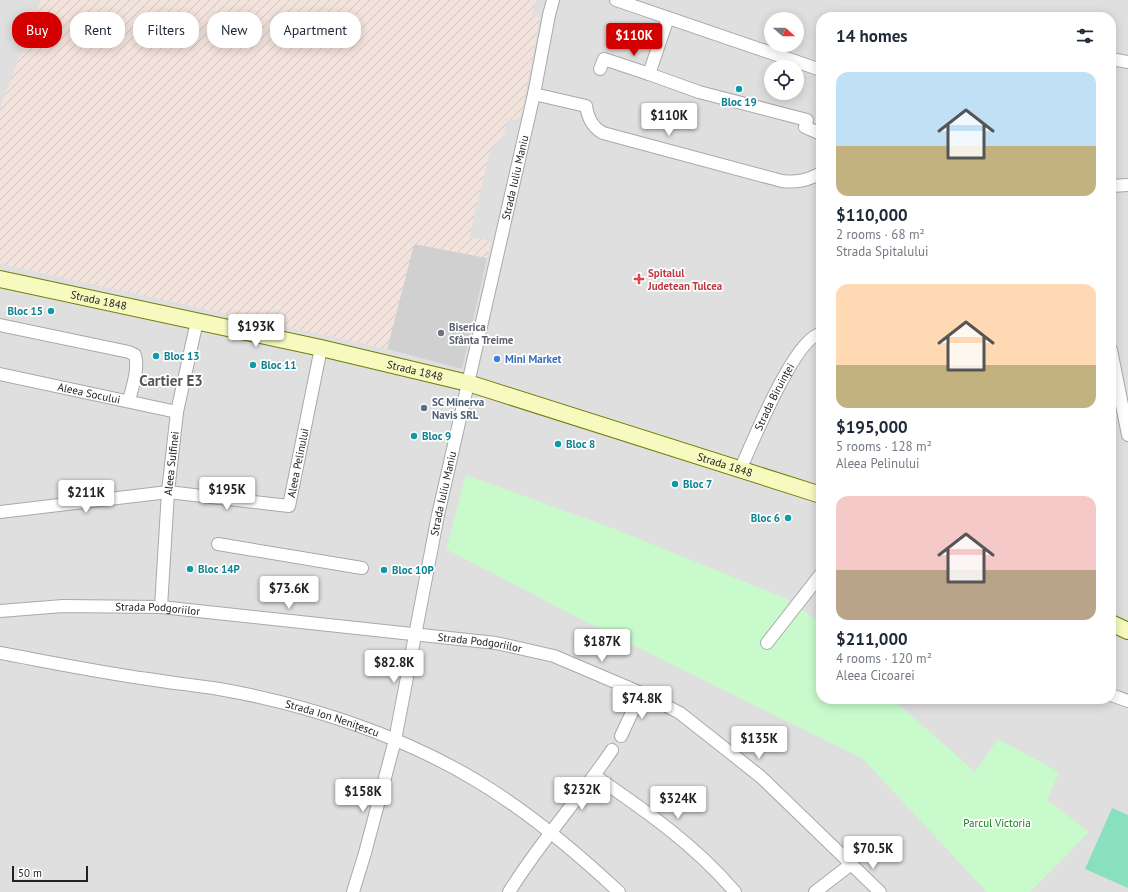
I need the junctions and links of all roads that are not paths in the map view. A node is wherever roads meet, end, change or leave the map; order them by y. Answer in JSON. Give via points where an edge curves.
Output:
{"nodes":[{"id":1,"x":553,"y":0,"type":"edge"},
{"id":2,"x":616,"y":0,"type":"edge"},
{"id":3,"x":668,"y":18,"type":"junction"},
{"id":4,"x":1116,"y":60,"type":"edge"},
{"id":5,"x":1128,"y":62,"type":"edge"},
{"id":6,"x":816,"y":68,"type":"edge"},
{"id":7,"x":600,"y":69,"type":"dead end"},
{"id":8,"x":649,"y":74,"type":"junction"},
{"id":9,"x":534,"y":94,"type":"junction"},
{"id":10,"x":816,"y":132,"type":"edge"},
{"id":11,"x":816,"y":176,"type":"edge"},
{"id":12,"x":1128,"y":185,"type":"edge"},
{"id":13,"x":1116,"y":186,"type":"edge"},
{"id":14,"x":0,"y":279,"type":"edge"},
{"id":15,"x":197,"y":321,"type":"junction"},
{"id":16,"x":0,"y":325,"type":"edge"},
{"id":17,"x":816,"y":336,"type":"edge"},
{"id":18,"x":321,"y":348,"type":"junction"},
{"id":19,"x":1116,"y":369,"type":"edge"},
{"id":20,"x":0,"y":374,"type":"edge"},
{"id":21,"x":468,"y":383,"type":"junction"},
{"id":22,"x":1124,"y":399,"type":"edge"},
{"id":23,"x":129,"y":401,"type":"junction"},
{"id":24,"x":177,"y":412,"type":"junction"},
{"id":25,"x":1128,"y":435,"type":"edge"},
{"id":26,"x":740,"y":470,"type":"junction"},
{"id":27,"x":168,"y":492,"type":"junction"},
{"id":28,"x":816,"y":493,"type":"edge"},
{"id":29,"x":0,"y":512,"type":"edge"},
{"id":30,"x":218,"y":544,"type":"dead end"},
{"id":31,"x":362,"y":568,"type":"dead end"},
{"id":32,"x":816,"y":580,"type":"edge"},
{"id":33,"x":160,"y":607,"type":"junction"},
{"id":34,"x":0,"y":611,"type":"edge"},
{"id":35,"x":1116,"y":625,"type":"edge"},
{"id":36,"x":1128,"y":631,"type":"edge"},
{"id":37,"x":416,"y":633,"type":"junction"},
{"id":38,"x":767,"y":643,"type":"dead end"},
{"id":39,"x":0,"y":654,"type":"edge"},
{"id":40,"x":641,"y":693,"type":"junction"},
{"id":41,"x":1116,"y":697,"type":"edge"},
{"id":42,"x":1128,"y":701,"type":"edge"},
{"id":43,"x":621,"y":736,"type":"dead end"},
{"id":44,"x":395,"y":740,"type":"junction"},
{"id":45,"x":612,"y":750,"type":"dead end"},
{"id":46,"x":595,"y":776,"type":"junction"},
{"id":47,"x":551,"y":831,"type":"junction"},
{"id":48,"x":850,"y":865,"type":"junction"},
{"id":49,"x":353,"y":892,"type":"edge"},
{"id":50,"x":509,"y":892,"type":"edge"},
{"id":51,"x":619,"y":892,"type":"edge"},
{"id":52,"x":735,"y":892,"type":"edge"},
{"id":53,"x":815,"y":892,"type":"edge"},
{"id":54,"x":880,"y":892,"type":"edge"}],
"edges":[{"from":1,"to":9,"type":"street","name":"Strada Iuliu Maniu"},
{"from":2,"to":3,"type":"street"},
{"from":3,"to":6,"type":"street"},
{"from":3,"to":8,"type":"street"},
{"from":4,"to":5,"type":"street"},
{"from":7,"to":8,"type":"street","via":[[604,59]]},
{"from":8,"to":10,"type":"street","via":[[699,92],[807,120],[805,127]]},
{"from":9,"to":11,"type":"street","via":[[586,106],[590,122],[603,133],[782,181],[794,183]]},
{"from":9,"to":21,"type":"street","name":"Strada Iuliu Maniu"},
{"from":12,"to":13,"type":"street"},
{"from":14,"to":15,"type":"main road","name":"Strada 1848"},
{"from":15,"to":18,"type":"main road","name":"Strada 1848"},
{"from":15,"to":24,"type":"street","name":"Aleea Sulfinei"},
{"from":16,"to":23,"type":"street","via":[[135,355],[136,370]]},
{"from":17,"to":26,"type":"street","name":"Strada Biruinței","via":[[805,345],[790,366]]},
{"from":18,"to":21,"type":"main road","name":"Strada 1848"},
{"from":18,"to":27,"type":"street","name":"Aleea Pelinului","via":[[289,506]]},
{"from":19,"to":22,"type":"street"},
{"from":20,"to":23,"type":"street","name":"Aleea Socului"},
{"from":21,"to":26,"type":"main road","name":"Strada 1848"},
{"from":21,"to":37,"type":"street","name":"Strada Iuliu Maniu","via":[[438,515]]},
{"from":22,"to":25,"type":"street"},
{"from":23,"to":24,"type":"street","name":"Aleea Socului"},
{"from":24,"to":27,"type":"street","name":"Aleea Sulfinei"},
{"from":26,"to":28,"type":"main road","name":"Strada 1848"},
{"from":27,"to":29,"type":"street"},
{"from":27,"to":33,"type":"street","name":"Aleea Sulfinei"},
{"from":30,"to":31,"type":"street"},
{"from":32,"to":38,"type":"street"},
{"from":33,"to":34,"type":"street","name":"Strada Podgoriilor","via":[[63,606]]},
{"from":33,"to":37,"type":"street","name":"Strada Podgoriilor","via":[[346,628]]},
{"from":35,"to":36,"type":"main road"},
{"from":37,"to":40,"type":"street","name":"Strada Podgoriilor","via":[[496,643],[554,656]]},
{"from":37,"to":44,"type":"street","name":"Strada Iuliu Maniu"},
{"from":39,"to":44,"type":"street","name":"Strada Ion Nenițescu","via":[[278,701]]},
{"from":40,"to":43,"type":"street"},
{"from":40,"to":48,"type":"street","name":"Strada Podgoriilor","via":[[680,713],[756,773]]},
{"from":41,"to":42,"type":"street"},
{"from":44,"to":47,"type":"street","name":"Strada Ion Nenițescu","via":[[477,780]]},
{"from":44,"to":49,"type":"street","name":"Strada Iuliu Maniu"},
{"from":45,"to":46,"type":"street"},
{"from":46,"to":47,"type":"street"},
{"from":46,"to":52,"type":"street","via":[[679,836],[702,856]]},
{"from":47,"to":50,"type":"street"},
{"from":47,"to":51,"type":"street","name":"Strada Ion Nenițescu"},
{"from":48,"to":53,"type":"street"},
{"from":48,"to":54,"type":"street","name":"Strada Podgoriilor"}]}
